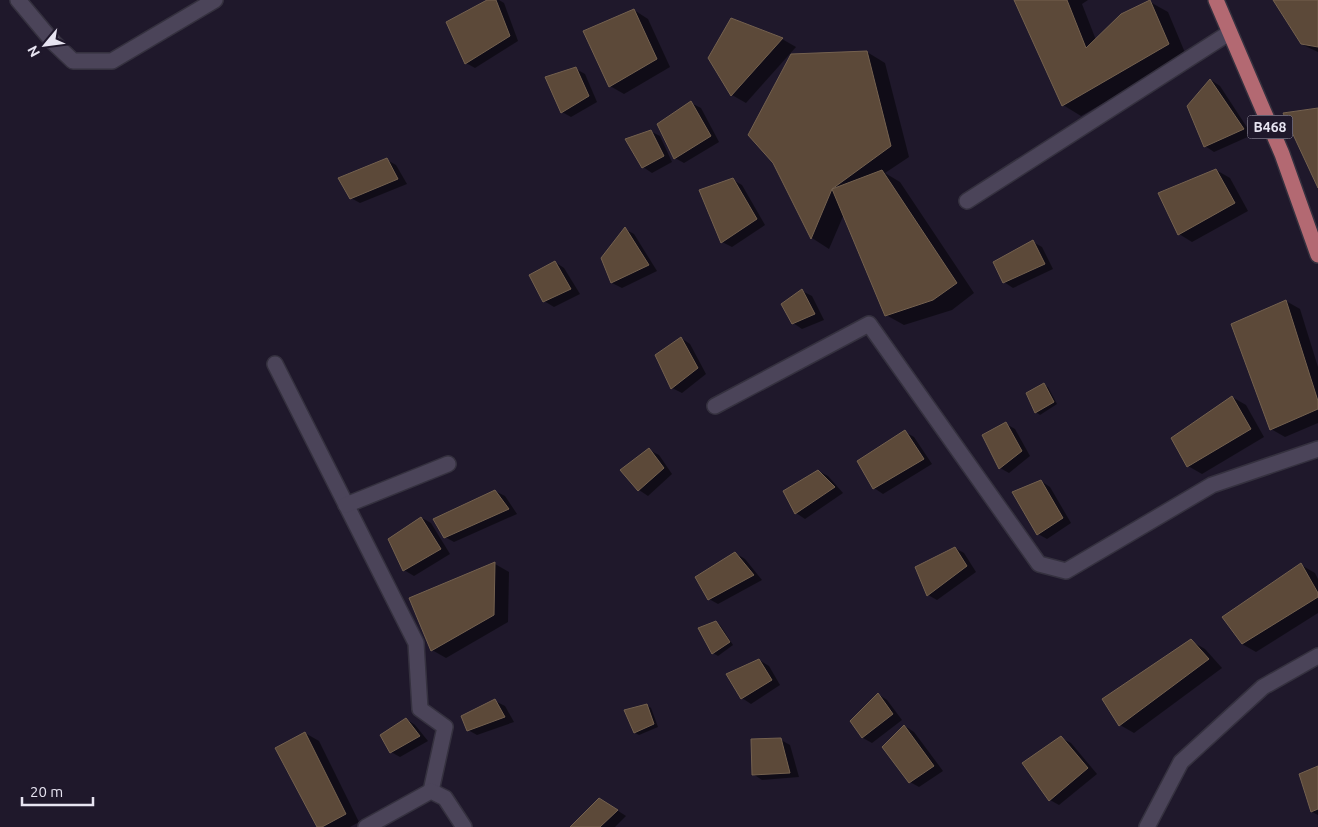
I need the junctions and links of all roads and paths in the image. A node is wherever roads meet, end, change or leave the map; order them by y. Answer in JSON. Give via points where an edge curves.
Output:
{"nodes":[{"id":1,"x":18,"y":0,"type":"edge"},
{"id":2,"x":215,"y":0,"type":"edge"},
{"id":3,"x":1216,"y":0,"type":"edge"},
{"id":4,"x":1229,"y":33,"type":"junction"},
{"id":5,"x":967,"y":201,"type":"dead end"},
{"id":6,"x":1318,"y":255,"type":"edge"},
{"id":7,"x":275,"y":364,"type":"dead end"},
{"id":8,"x":716,"y":406,"type":"dead end"},
{"id":9,"x":1318,"y":449,"type":"edge"},
{"id":10,"x":448,"y":464,"type":"dead end"},
{"id":11,"x":346,"y":505,"type":"junction"},
{"id":12,"x":1318,"y":656,"type":"edge"},
{"id":13,"x":430,"y":791,"type":"junction"},
{"id":14,"x":366,"y":827,"type":"edge"},
{"id":15,"x":464,"y":827,"type":"edge"},
{"id":16,"x":1147,"y":827,"type":"edge"}],
"edges":[{"from":1,"to":2,"type":"street","via":[[73,61],[112,61]]},
{"from":3,"to":4,"type":"main road","number":"B468"},
{"from":4,"to":5,"type":"street"},
{"from":4,"to":6,"type":"main road","number":"B468","via":[[1282,154]]},
{"from":7,"to":11,"type":"street"},
{"from":8,"to":9,"type":"street","via":[[869,324],[1039,564],[1066,571],[1212,485]]},
{"from":10,"to":11,"type":"street"},
{"from":11,"to":13,"type":"street","via":[[416,643],[420,709],[445,727]]},
{"from":12,"to":16,"type":"street","via":[[1263,687],[1181,762]]},
{"from":13,"to":14,"type":"street"},
{"from":13,"to":15,"type":"street","via":[[445,798]]}]}
